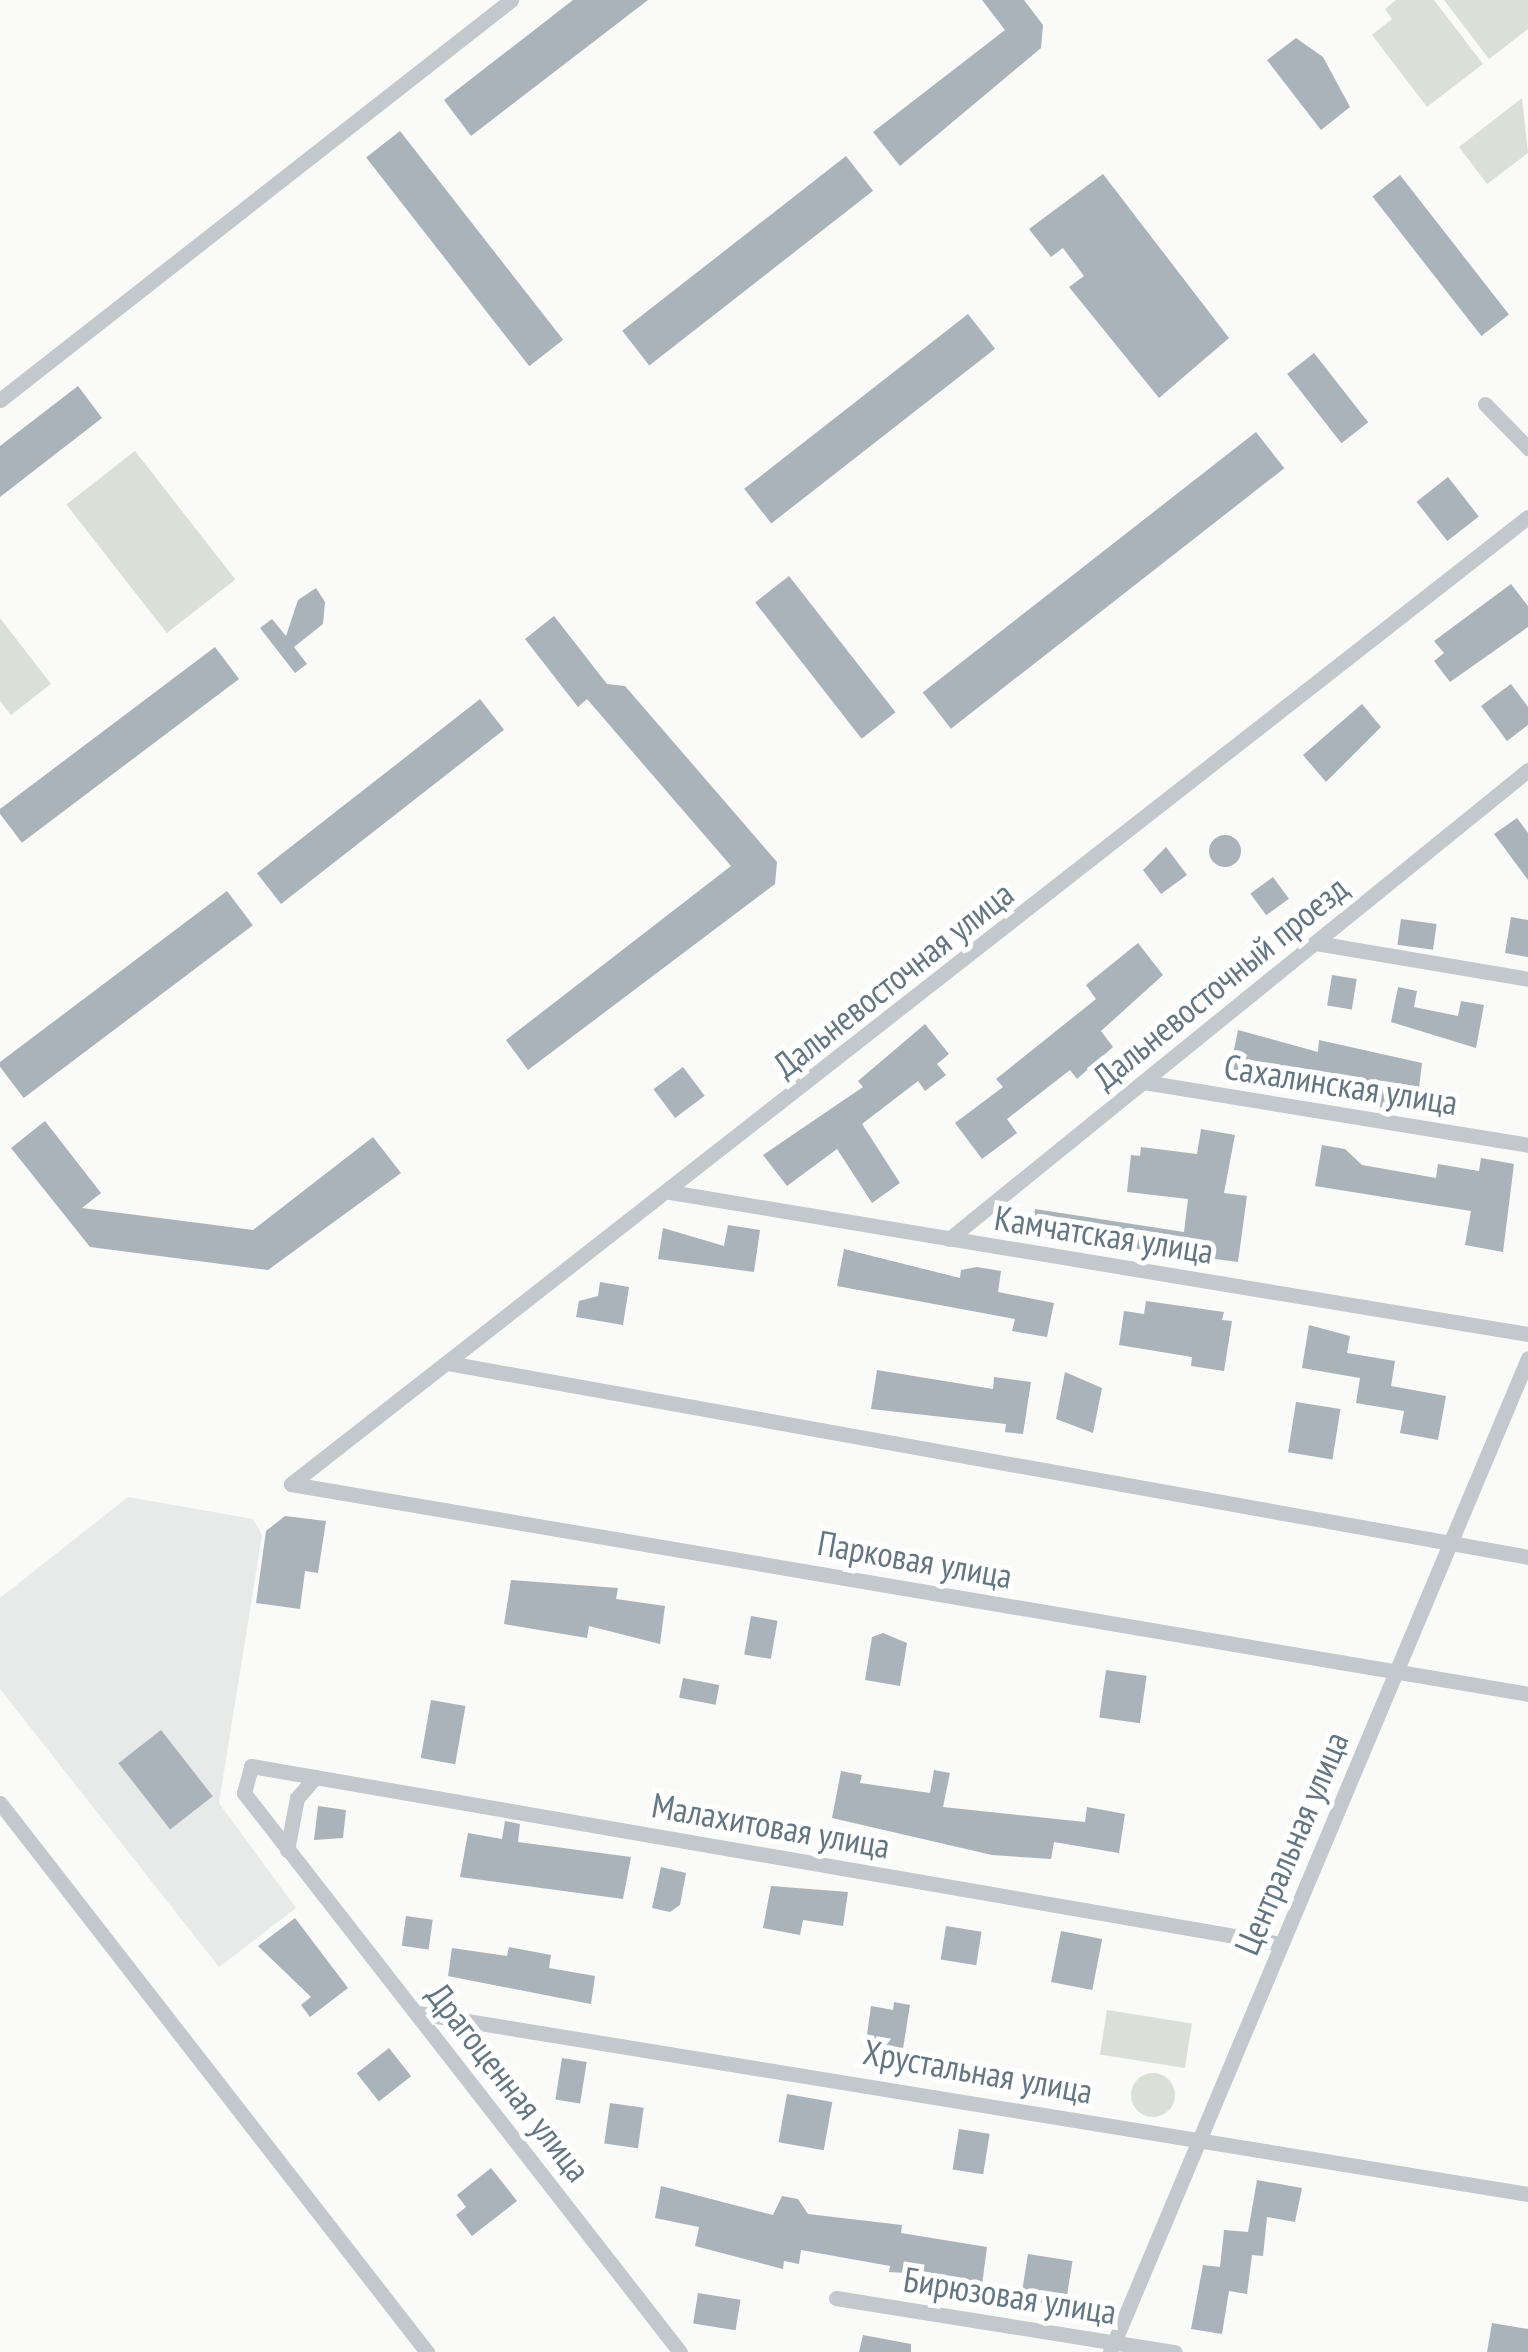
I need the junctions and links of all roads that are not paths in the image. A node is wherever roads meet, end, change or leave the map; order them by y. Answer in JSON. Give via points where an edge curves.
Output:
{"nodes":[{"id":1,"x":511,"y":0,"type":"edge"},
{"id":2,"x":0,"y":400,"type":"edge"},
{"id":3,"x":1486,"y":404,"type":"dead end"},
{"id":4,"x":1528,"y":448,"type":"edge"},
{"id":5,"x":1528,"y":517,"type":"edge"},
{"id":6,"x":1528,"y":770,"type":"edge"},
{"id":7,"x":1316,"y":943,"type":"junction"},
{"id":8,"x":1528,"y":979,"type":"edge"},
{"id":9,"x":1144,"y":1082,"type":"junction"},
{"id":10,"x":1528,"y":1145,"type":"edge"},
{"id":11,"x":670,"y":1192,"type":"junction"},
{"id":12,"x":949,"y":1239,"type":"junction"},
{"id":13,"x":1528,"y":1334,"type":"edge"},
{"id":14,"x":1528,"y":1358,"type":"edge"},
{"id":15,"x":448,"y":1364,"type":"junction"},
{"id":16,"x":291,"y":1484,"type":"joint"},
{"id":17,"x":1450,"y":1544,"type":"junction"},
{"id":18,"x":1528,"y":1556,"type":"edge"},
{"id":19,"x":1396,"y":1671,"type":"junction"},
{"id":20,"x":1528,"y":1694,"type":"edge"},
{"id":21,"x":315,"y":1777,"type":"junction"},
{"id":22,"x":0,"y":1802,"type":"edge"},
{"id":23,"x":288,"y":1850,"type":"junction"},
{"id":24,"x":1281,"y":1944,"type":"junction"},
{"id":25,"x":418,"y":2013,"type":"junction"},
{"id":26,"x":1200,"y":2139,"type":"junction"},
{"id":27,"x":1528,"y":2194,"type":"edge"},
{"id":28,"x":836,"y":2298,"type":"dead end"},
{"id":29,"x":1112,"y":2347,"type":"edge"},
{"id":30,"x":428,"y":2352,"type":"edge"},
{"id":31,"x":680,"y":2352,"type":"edge"},
{"id":32,"x":1175,"y":2352,"type":"edge"}],
"edges":[{"from":1,"to":2,"type":"street"},
{"from":3,"to":4,"type":"street"},
{"from":5,"to":11,"type":"street","name":"Дальневосточная улица"},
{"from":6,"to":7,"type":"street","name":"Дальневосточный проезд"},
{"from":7,"to":8,"type":"street"},
{"from":7,"to":9,"type":"street","name":"Дальневосточный проезд"},
{"from":9,"to":10,"type":"street","name":"Сахалинская улица"},
{"from":9,"to":12,"type":"street","name":"Дальневосточный проезд"},
{"from":11,"to":12,"type":"street","name":"Камчатская улица"},
{"from":11,"to":15,"type":"street","name":"Дальневосточная улица"},
{"from":12,"to":13,"type":"street","name":"Камчатская улица"},
{"from":14,"to":17,"type":"street","name":"Центральная улица"},
{"from":15,"to":16,"type":"street","name":"Дальневосточная улица"},
{"from":15,"to":17,"type":"street"},
{"from":16,"to":19,"type":"street","name":"Парковая улица"},
{"from":17,"to":18,"type":"street"},
{"from":17,"to":19,"type":"street","name":"Центральная улица"},
{"from":19,"to":20,"type":"street","name":"Парковая улица"},
{"from":19,"to":24,"type":"street","name":"Центральная улица"},
{"from":21,"to":23,"type":"street","via":[[297,1798]]},
{"from":21,"to":23,"type":"street","name":"Малахитовая улица","via":[[250,1766],[244,1794]]},
{"from":21,"to":24,"type":"street","name":"Малахитовая улица"},
{"from":22,"to":30,"type":"street"},
{"from":23,"to":25,"type":"street","name":"Драгоценная улица"},
{"from":24,"to":26,"type":"street","name":"Центральная улица"},
{"from":25,"to":26,"type":"street","name":"Хрустальная улица"},
{"from":25,"to":31,"type":"street","name":"Драгоценная улица"},
{"from":26,"to":27,"type":"street","name":"Хрустальная улица"},
{"from":26,"to":29,"type":"street","name":"Центральная улица"},
{"from":28,"to":29,"type":"street","name":"Бирюзовая улица"},
{"from":29,"to":32,"type":"street","name":"Бирюзовая улица"}]}
